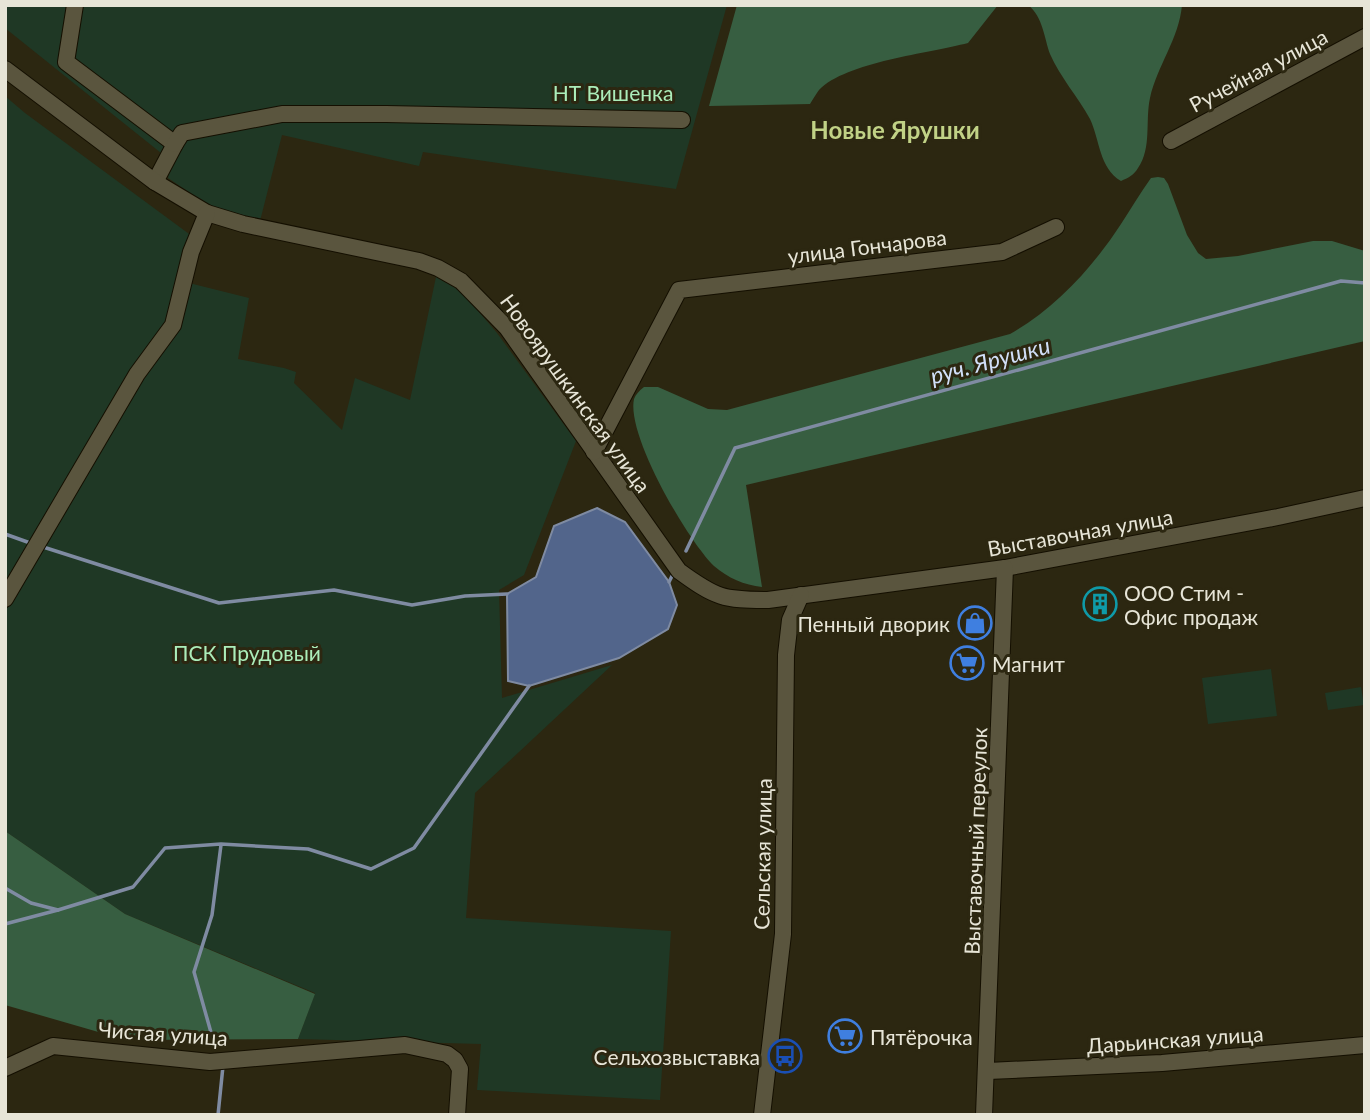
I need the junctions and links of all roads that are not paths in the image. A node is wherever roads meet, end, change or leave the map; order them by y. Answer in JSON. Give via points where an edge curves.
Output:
{"nodes":[{"id":1,"x":75,"y":5,"type":"edge"},
{"id":2,"x":1365,"y":37,"type":"edge"},
{"id":3,"x":5,"y":69,"type":"edge"},
{"id":4,"x":682,"y":120,"type":"dead end"},
{"id":5,"x":1171,"y":141,"type":"dead end"},
{"id":6,"x":175,"y":144,"type":"junction"},
{"id":7,"x":155,"y":182,"type":"junction"},
{"id":8,"x":207,"y":213,"type":"junction"},
{"id":9,"x":1056,"y":227,"type":"dead end"},
{"id":10,"x":594,"y":452,"type":"junction"},
{"id":11,"x":1365,"y":498,"type":"edge"},
{"id":12,"x":1005,"y":568,"type":"junction"},
{"id":13,"x":801,"y":595,"type":"junction"},
{"id":14,"x":5,"y":599,"type":"edge"},
{"id":15,"x":1365,"y":1045,"type":"edge"},
{"id":16,"x":5,"y":1068,"type":"edge"},
{"id":17,"x":988,"y":1071,"type":"junction"},
{"id":18,"x":457,"y":1115,"type":"edge"},
{"id":19,"x":762,"y":1115,"type":"edge"},
{"id":20,"x":984,"y":1115,"type":"edge"}],
"edges":[{"from":1,"to":6,"type":"street","via":[[66,62]]},
{"from":2,"to":5,"type":"street","name":"Ручейная улица"},
{"from":3,"to":7,"type":"street","name":"Новоярушкинская улица"},
{"from":4,"to":6,"type":"street","via":[[282,114],[182,133]]},
{"from":6,"to":7,"type":"street"},
{"from":7,"to":8,"type":"street","name":"Новоярушкинская улица"},
{"from":8,"to":10,"type":"street","name":"Новоярушкинская улица","via":[[419,261],[461,281],[507,328]]},
{"from":8,"to":14,"type":"street","via":[[191,252],[173,325],[137,374]]},
{"from":9,"to":10,"type":"street","name":"улица Гончарова","via":[[1002,252],[679,290]]},
{"from":10,"to":13,"type":"street","name":"Новоярушкинская улица","via":[[679,571],[708,592],[733,600]]},
{"from":11,"to":12,"type":"street","name":"Выставочная улица"},
{"from":12,"to":13,"type":"street","name":"Выставочная улица"},
{"from":12,"to":17,"type":"street","name":"Выставочный переулок"},
{"from":13,"to":19,"type":"street","name":"Сельская улица","via":[[790,620],[786,656],[783,934]]},
{"from":15,"to":17,"type":"street","name":"Дарьинская улица","via":[[1162,1063]]},
{"from":16,"to":18,"type":"street","name":"Чистая улица","via":[[53,1046],[210,1062],[405,1045],[455,1060],[460,1069]]},
{"from":17,"to":20,"type":"street","name":"Выставочный переулок"}]}
